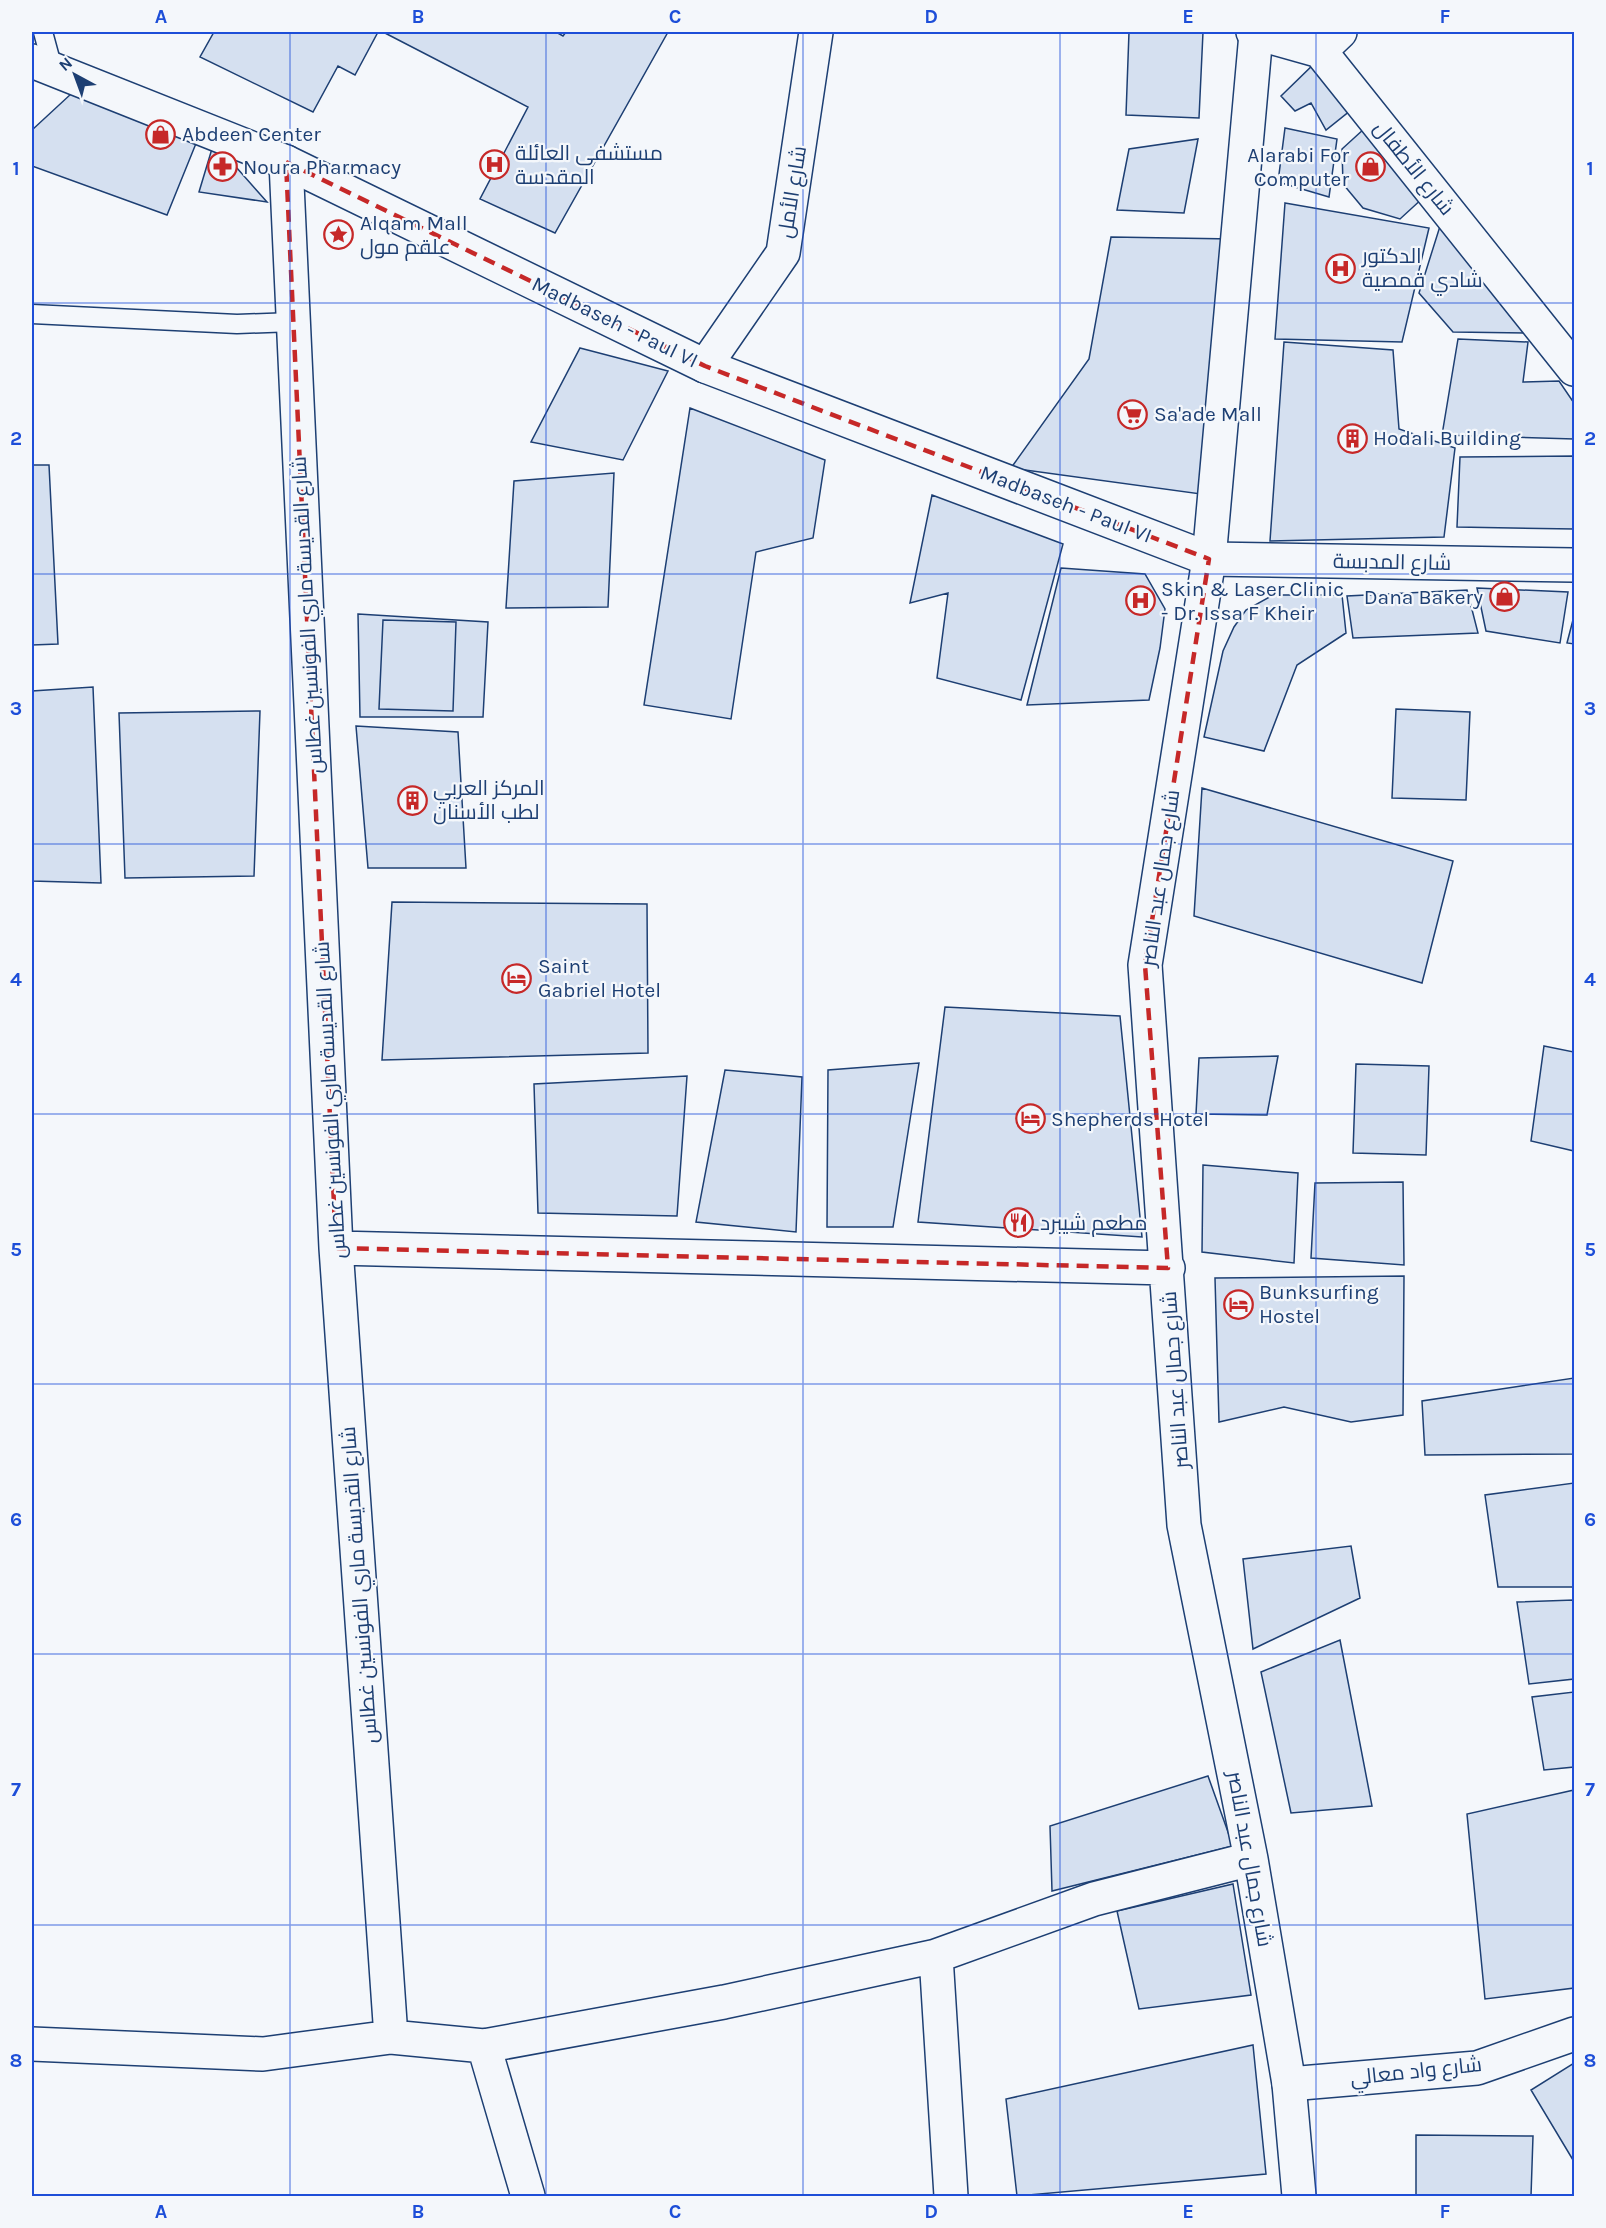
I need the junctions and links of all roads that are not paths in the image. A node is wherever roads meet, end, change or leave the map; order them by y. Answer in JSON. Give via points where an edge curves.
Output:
{"nodes":[{"id":1,"x":43,"y":32,"type":"edge"},
{"id":2,"x":816,"y":32,"type":"edge"},
{"id":3,"x":1255,"y":33,"type":"edge"},
{"id":4,"x":1330,"y":41,"type":"edge"},
{"id":5,"x":42,"y":65,"type":"edge"},
{"id":6,"x":286,"y":162,"type":"junction"},
{"id":7,"x":32,"y":314,"type":"edge"},
{"id":8,"x":294,"y":322,"type":"junction"},
{"id":9,"x":705,"y":366,"type":"junction"},
{"id":10,"x":1575,"y":369,"type":"edge"},
{"id":11,"x":1209,"y":559,"type":"junction"},
{"id":12,"x":1575,"y":566,"type":"edge"},
{"id":13,"x":336,"y":1248,"type":"junction"},
{"id":14,"x":1168,"y":1268,"type":"junction"},
{"id":15,"x":1251,"y":1859,"type":"junction"},
{"id":16,"x":936,"y":1956,"type":"junction"},
{"id":17,"x":1575,"y":2034,"type":"edge"},
{"id":18,"x":391,"y":2037,"type":"junction"},
{"id":19,"x":32,"y":2044,"type":"edge"},
{"id":20,"x":484,"y":2046,"type":"junction"},
{"id":21,"x":1289,"y":2084,"type":"junction"},
{"id":22,"x":528,"y":2196,"type":"edge"},
{"id":23,"x":951,"y":2196,"type":"edge"},
{"id":24,"x":1299,"y":2196,"type":"edge"}],
"edges":[{"from":1,"to":5,"type":"lane"},
{"from":2,"to":9,"type":"street","name":"شارع الأمل","via":[[783,253]]},
{"from":3,"to":4,"type":"street","name":"شارع الأطفال"},
{"from":3,"to":11,"type":"street","name":"شارع جمال عبد الناصر"},
{"from":4,"to":10,"type":"street","name":"شارع الأطفال"},
{"from":5,"to":6,"type":"street","name":"Madbaseh - Paul VI"},
{"from":6,"to":8,"type":"street","name":"شارع القديسة ماري الفونسين غطاس"},
{"from":6,"to":9,"type":"street","name":"Madbaseh - Paul VI"},
{"from":7,"to":8,"type":"lane","via":[[237,324]]},
{"from":8,"to":13,"type":"street","name":"شارع القديسة ماري الفونسين غطاس"},
{"from":9,"to":11,"type":"street","name":"Madbaseh - Paul VI"},
{"from":11,"to":12,"type":"street","name":"شارع المدبسة"},
{"from":11,"to":14,"type":"street","name":"شارع جمال عبد الناصر","via":[[1145,965]]},
{"from":13,"to":14,"type":"street"},
{"from":13,"to":18,"type":"street","name":"شارع القديسة ماري الفونسين غطاس"},
{"from":14,"to":15,"type":"street","name":"شارع جمال عبد الناصر","via":[[1184,1525]]},
{"from":15,"to":16,"type":"street","via":[[1095,1899]]},
{"from":15,"to":21,"type":"street","name":"شارع جمال عبد الناصر"},
{"from":16,"to":20,"type":"street","via":[[724,2002]]},
{"from":16,"to":23,"type":"street"},
{"from":17,"to":21,"type":"street","name":"شارع واد معالي","via":[[1477,2068]]},
{"from":18,"to":19,"type":"street","via":[[263,2054]]},
{"from":18,"to":20,"type":"street"},
{"from":20,"to":22,"type":"street"},
{"from":21,"to":24,"type":"street","name":"شارع جمال عبد الناصر"}]}
